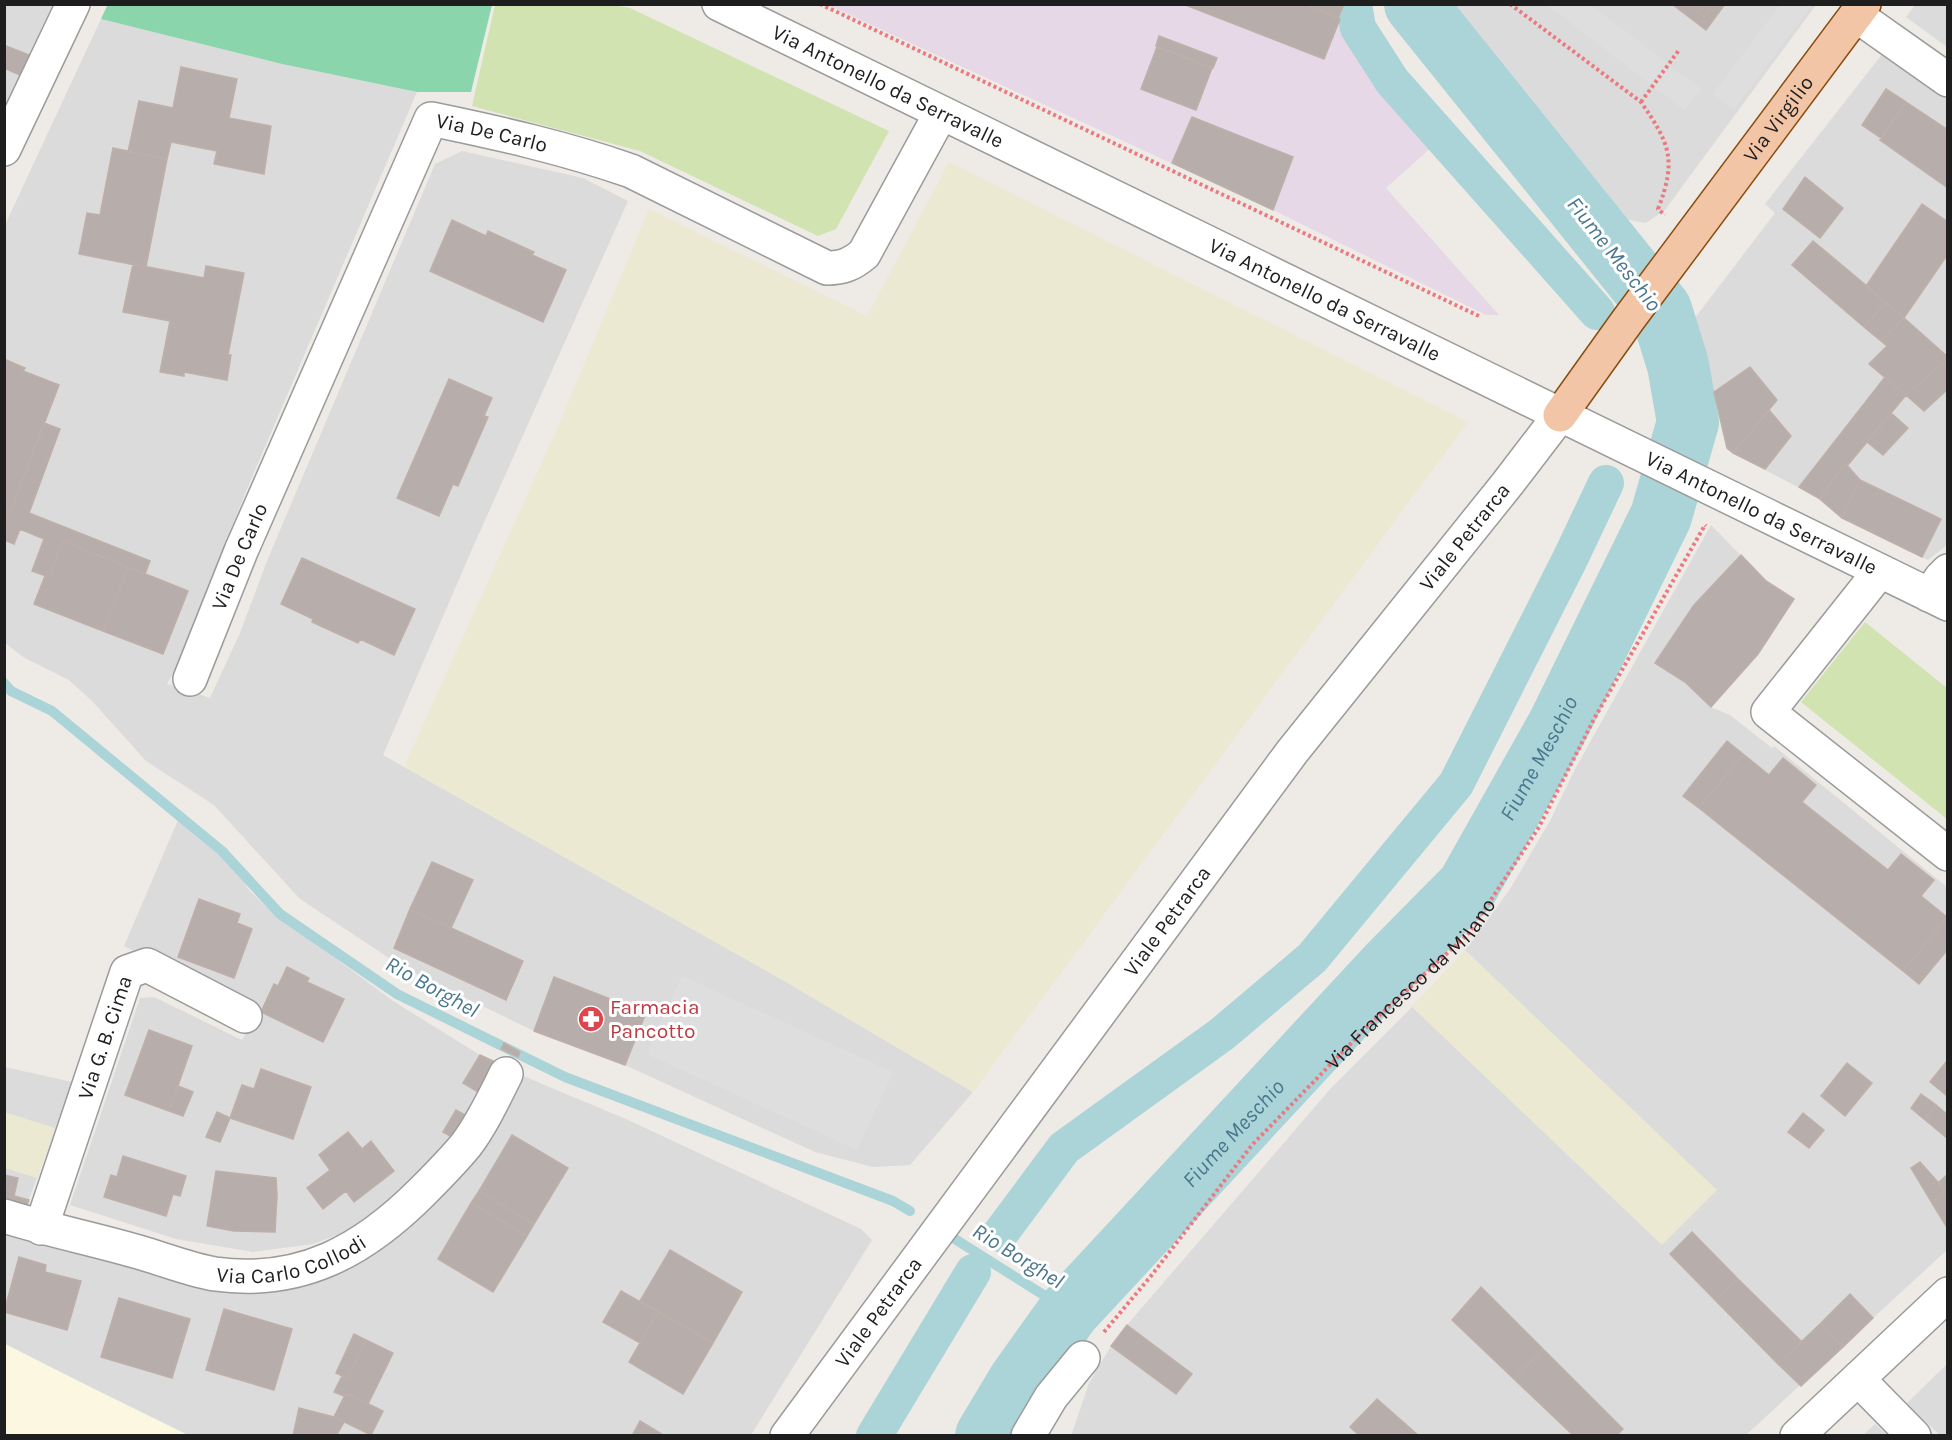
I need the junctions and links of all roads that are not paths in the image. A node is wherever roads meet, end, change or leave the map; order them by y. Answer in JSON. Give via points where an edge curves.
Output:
{"nodes":[{"id":1,"x":73,"y":4,"type":"edge"},
{"id":2,"x":719,"y":4,"type":"edge"},
{"id":3,"x":1859,"y":11,"type":"edge"},
{"id":4,"x":1947,"y":80,"type":"edge"},
{"id":5,"x":941,"y":113,"type":"junction"},
{"id":6,"x":4,"y":149,"type":"edge"},
{"id":7,"x":1560,"y":415,"type":"junction"},
{"id":8,"x":1880,"y":571,"type":"junction"},
{"id":9,"x":1943,"y":595,"type":"edge"},
{"id":10,"x":190,"y":680,"type":"dead end"},
{"id":11,"x":1947,"y":855,"type":"edge"},
{"id":12,"x":245,"y":1016,"type":"dead end"},
{"id":13,"x":506,"y":1074,"type":"dead end"},
{"id":14,"x":4,"y":1216,"type":"edge"},
{"id":15,"x":41,"y":1228,"type":"junction"},
{"id":16,"x":1947,"y":1294,"type":"edge"},
{"id":17,"x":1083,"y":1359,"type":"road end"},
{"id":18,"x":1858,"y":1379,"type":"junction"},
{"id":19,"x":787,"y":1436,"type":"edge"},
{"id":20,"x":1028,"y":1436,"type":"edge"},
{"id":21,"x":1797,"y":1436,"type":"edge"},
{"id":22,"x":1914,"y":1436,"type":"edge"}],
"edges":[{"from":1,"to":6,"type":"street"},
{"from":2,"to":5,"type":"street","name":"Via Antonello da Serravalle"},
{"from":3,"to":4,"type":"street","via":[[1870,25]]},
{"from":3,"to":7,"type":"main road","name":"Via Virgilio","via":[[1681,233]]},
{"from":5,"to":7,"type":"street","name":"Via Antonello da Serravalle"},
{"from":5,"to":10,"type":"street","name":"Via De Carlo","via":[[864,254],[840,268],[827,268],[631,171],[530,140],[431,119],[241,551]]},
{"from":7,"to":8,"type":"street","name":"Via Antonello da Serravalle"},
{"from":7,"to":19,"type":"street","name":"Viale Petrarca","via":[[1292,752]]},
{"from":8,"to":9,"type":"street","name":"Via Antonello da Serravalle"},
{"from":8,"to":11,"type":"street","via":[[1768,712]]},
{"from":12,"to":15,"type":"street","name":"Via G. B. Cima","via":[[147,965],[127,972]]},
{"from":13,"to":15,"type":"street","name":"Via Carlo Collodi","via":[[466,1144],[442,1172],[370,1238],[313,1267],[254,1276],[216,1274]]},
{"from":14,"to":15,"type":"street","name":"Via Carlo Collodi"},
{"from":16,"to":18,"type":"street"},
{"from":17,"to":20,"type":"street","via":[[1051,1397]]},
{"from":18,"to":21,"type":"street"},
{"from":18,"to":22,"type":"street"}]}
